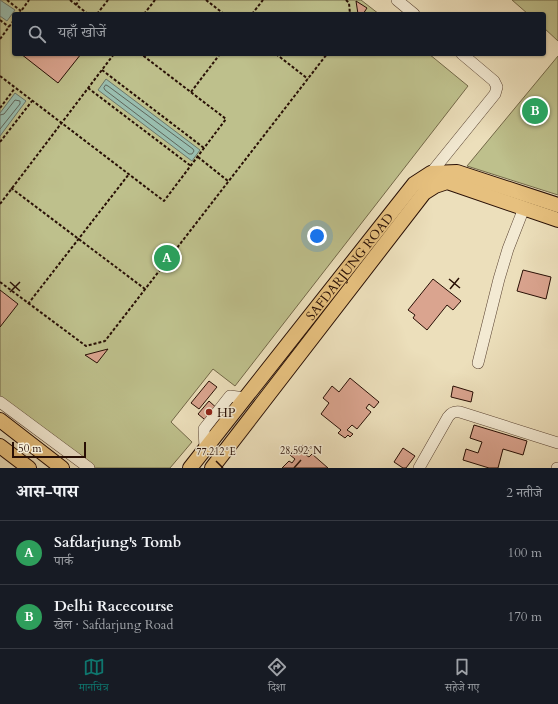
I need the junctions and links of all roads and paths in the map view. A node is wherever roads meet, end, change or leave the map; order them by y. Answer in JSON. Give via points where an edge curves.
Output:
{"nodes":[{"id":1,"x":7,"y":0,"type":"edge"},
{"id":2,"x":30,"y":0,"type":"edge"},
{"id":3,"x":70,"y":0,"type":"edge"},
{"id":4,"x":79,"y":0,"type":"edge"},
{"id":5,"x":108,"y":0,"type":"edge"},
{"id":6,"x":155,"y":0,"type":"edge"},
{"id":7,"x":206,"y":0,"type":"edge"},
{"id":8,"x":263,"y":0,"type":"edge"},
{"id":9,"x":346,"y":0,"type":"edge"},
{"id":10,"x":397,"y":0,"type":"edge"},
{"id":11,"x":76,"y":4,"type":"junction"},
{"id":12,"x":21,"y":11,"type":"joint"},
{"id":13,"x":86,"y":12,"type":"edge"},
{"id":14,"x":99,"y":12,"type":"edge"},
{"id":15,"x":146,"y":12,"type":"edge"},
{"id":16,"x":221,"y":12,"type":"edge"},
{"id":17,"x":254,"y":12,"type":"edge"},
{"id":18,"x":350,"y":12,"type":"edge"},
{"id":19,"x":412,"y":12,"type":"edge"},
{"id":20,"x":0,"y":20,"type":"edge"},
{"id":21,"x":12,"y":23,"type":"edge"},
{"id":22,"x":9,"y":27,"type":"junction"},
{"id":23,"x":0,"y":39,"type":"edge"},
{"id":24,"x":112,"y":56,"type":"edge"},
{"id":25,"x":144,"y":56,"type":"edge"},
{"id":26,"x":218,"y":56,"type":"edge"},
{"id":27,"x":279,"y":56,"type":"edge"},
{"id":28,"x":325,"y":56,"type":"edge"},
{"id":29,"x":464,"y":56,"type":"edge"},
{"id":30,"x":102,"y":70,"type":"junction"},
{"id":31,"x":0,"y":76,"type":"edge"},
{"id":32,"x":308,"y":79,"type":"junction"},
{"id":33,"x":15,"y":88,"type":"junction"},
{"id":34,"x":88,"y":88,"type":"junction"},
{"id":35,"x":191,"y":92,"type":"junction"},
{"id":36,"x":32,"y":101,"type":"junction"},
{"id":37,"x":0,"y":108,"type":"edge"},
{"id":38,"x":61,"y":123,"type":"junction"},
{"id":39,"x":0,"y":142,"type":"edge"},
{"id":40,"x":204,"y":148,"type":"junction"},
{"id":41,"x":197,"y":157,"type":"junction"},
{"id":42,"x":191,"y":166,"type":"junction"},
{"id":43,"x":431,"y":173,"type":"junction"},
{"id":44,"x":129,"y":174,"type":"junction"},
{"id":45,"x":228,"y":181,"type":"junction"},
{"id":46,"x":12,"y":188,"type":"junction"},
{"id":47,"x":424,"y":193,"type":"junction"},
{"id":48,"x":0,"y":204,"type":"edge"},
{"id":49,"x":558,"y":205,"type":"edge"},
{"id":50,"x":524,"y":208,"type":"junction"},
{"id":51,"x":558,"y":220,"type":"edge"},
{"id":52,"x":78,"y":239,"type":"junction"},
{"id":53,"x":0,"y":282,"type":"edge"},
{"id":54,"x":145,"y":289,"type":"junction"},
{"id":55,"x":28,"y":304,"type":"junction"},
{"id":56,"x":478,"y":363,"type":"dead end"},
{"id":57,"x":245,"y":398,"type":"junction"},
{"id":58,"x":0,"y":402,"type":"edge"},
{"id":59,"x":258,"y":408,"type":"junction"},
{"id":60,"x":0,"y":420,"type":"edge"},
{"id":61,"x":558,"y":443,"type":"edge"},
{"id":62,"x":0,"y":446,"type":"edge"},
{"id":63,"x":29,"y":468,"type":"edge"},
{"id":64,"x":62,"y":468,"type":"edge"},
{"id":65,"x":89,"y":468,"type":"edge"},
{"id":66,"x":190,"y":468,"type":"edge"},
{"id":67,"x":212,"y":468,"type":"edge"},
{"id":68,"x":419,"y":468,"type":"edge"}],
"edges":[{"from":1,"to":12,"type":"path"},
{"from":2,"to":12,"type":"path"},
{"from":3,"to":11,"type":"path"},
{"from":4,"to":11,"type":"path"},
{"from":5,"to":14,"type":"path"},
{"from":6,"to":15,"type":"path"},
{"from":7,"to":16,"type":"path"},
{"from":8,"to":17,"type":"path"},
{"from":9,"to":18,"type":"path"},
{"from":10,"to":19,"type":"street"},
{"from":11,"to":13,"type":"path"},
{"from":20,"to":22,"type":"path"},
{"from":21,"to":22,"type":"path"},
{"from":22,"to":23,"type":"path"},
{"from":24,"to":30,"type":"path"},
{"from":25,"to":35,"type":"path"},
{"from":26,"to":35,"type":"path"},
{"from":27,"to":32,"type":"path"},
{"from":28,"to":32,"type":"path"},
{"from":29,"to":43,"type":"street","via":[[494,81],[497,87],[495,94]]},
{"from":30,"to":34,"type":"path"},
{"from":30,"to":40,"type":"path"},
{"from":31,"to":33,"type":"path"},
{"from":32,"to":45,"type":"path"},
{"from":33,"to":36,"type":"path"},
{"from":33,"to":37,"type":"path"},
{"from":34,"to":38,"type":"path"},
{"from":34,"to":42,"type":"path"},
{"from":35,"to":40,"type":"path","via":[[226,119]]},
{"from":36,"to":38,"type":"path"},
{"from":36,"to":39,"type":"path"},
{"from":38,"to":44,"type":"path"},
{"from":38,"to":46,"type":"path"},
{"from":40,"to":41,"type":"path"},
{"from":41,"to":42,"type":"path"},
{"from":41,"to":45,"type":"path"},
{"from":42,"to":44,"type":"path","via":[[164,201]]},
{"from":43,"to":47,"type":"street"},
{"from":43,"to":49,"type":"main road","via":[[457,172]]},
{"from":43,"to":57,"type":"main road","name":"SAFDARJUNG ROAD","via":[[414,184]]},
{"from":44,"to":52,"type":"path"},
{"from":45,"to":54,"type":"path"},
{"from":46,"to":48,"type":"path"},
{"from":46,"to":52,"type":"path"},
{"from":47,"to":50,"type":"main road","name":"SAFDARJUNG ROAD","via":[[447,182]]},
{"from":47,"to":59,"type":"main road","name":"SAFDARJUNG ROAD"},
{"from":50,"to":51,"type":"main road","name":"SAFDARJUNG ROAD"},
{"from":50,"to":56,"type":"street","via":[[499,279]]},
{"from":52,"to":54,"type":"path"},
{"from":52,"to":55,"type":"path"},
{"from":53,"to":55,"type":"path"},
{"from":54,"to":55,"type":"path","via":[[105,342],[86,346]]},
{"from":57,"to":59,"type":"main road"},
{"from":57,"to":66,"type":"main road","name":"SAFDARJUNG ROAD"},
{"from":58,"to":65,"type":"street"},
{"from":59,"to":67,"type":"main road","name":"SAFDARJUNG ROAD"},
{"from":60,"to":64,"type":"main road"},
{"from":61,"to":68,"type":"street","via":[[455,411],[448,417]]},
{"from":62,"to":63,"type":"main road"}]}
